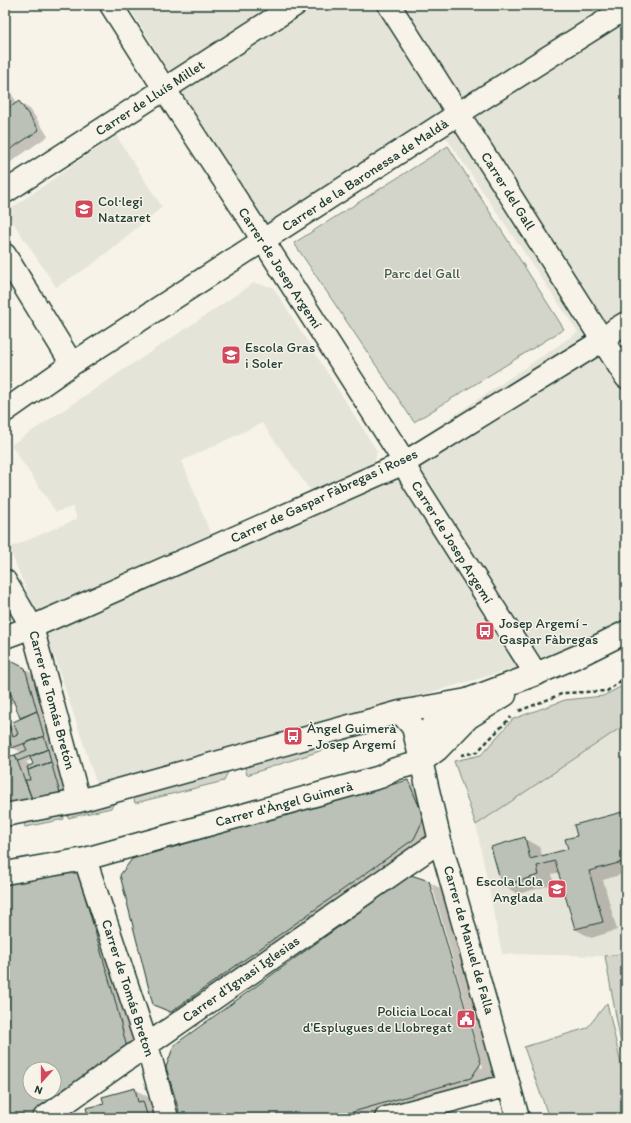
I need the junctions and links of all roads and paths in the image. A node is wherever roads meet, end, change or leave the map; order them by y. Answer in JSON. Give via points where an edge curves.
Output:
{"nodes":[{"id":1,"x":111,"y":5,"type":"edge"},
{"id":2,"x":296,"y":5,"type":"edge"},
{"id":3,"x":389,"y":5,"type":"edge"},
{"id":4,"x":626,"y":8,"type":"edge"},
{"id":5,"x":164,"y":89,"type":"junction"},
{"id":6,"x":459,"y":114,"type":"junction"},
{"id":7,"x":5,"y":192,"type":"edge"},
{"id":8,"x":263,"y":241,"type":"junction"},
{"id":9,"x":5,"y":255,"type":"edge"},
{"id":10,"x":626,"y":323,"type":"edge"},
{"id":11,"x":602,"y":340,"type":"junction"},
{"id":12,"x":72,"y":364,"type":"junction"},
{"id":13,"x":626,"y":377,"type":"edge"},
{"id":14,"x":5,"y":411,"type":"edge"},
{"id":15,"x":404,"y":463,"type":"junction"},
{"id":16,"x":5,"y":581,"type":"edge"},
{"id":17,"x":32,"y":627,"type":"junction"},
{"id":18,"x":626,"y":632,"type":"edge"},
{"id":19,"x":5,"y":636,"type":"edge"},
{"id":20,"x":536,"y":674,"type":"junction"},
{"id":21,"x":626,"y":677,"type":"edge"},
{"id":22,"x":467,"y":700,"type":"junction"},
{"id":23,"x":400,"y":712,"type":"junction"},
{"id":24,"x":515,"y":712,"type":"dead end"},
{"id":25,"x":421,"y":762,"type":"junction"},
{"id":26,"x":79,"y":801,"type":"junction"},
{"id":27,"x":5,"y":815,"type":"edge"},
{"id":28,"x":440,"y":841,"type":"junction"},
{"id":29,"x":85,"y":859,"type":"junction"},
{"id":30,"x":5,"y":873,"type":"edge"},
{"id":31,"x":147,"y":1045,"type":"junction"},
{"id":32,"x":509,"y":1086,"type":"junction"},
{"id":33,"x":44,"y":1118,"type":"edge"},
{"id":34,"x":167,"y":1118,"type":"edge"},
{"id":35,"x":386,"y":1118,"type":"edge"},
{"id":36,"x":518,"y":1118,"type":"edge"}],
"edges":[{"from":1,"to":5,"type":"street","name":"Carrer de Josep Argemí"},
{"from":2,"to":5,"type":"street","name":"Carrer de Lluís Millet"},
{"from":3,"to":6,"type":"street","name":"Carrer del Gall"},
{"from":4,"to":6,"type":"street","name":"Carrer de la Baronessa de Maldà"},
{"from":5,"to":7,"type":"street","name":"Carrer de Lluís Millet"},
{"from":5,"to":8,"type":"street","name":"Carrer de Josep Argemí"},
{"from":6,"to":8,"type":"street","name":"Carrer de la Baronessa de Maldà"},
{"from":6,"to":11,"type":"street","name":"Carrer del Gall"},
{"from":8,"to":12,"type":"street","name":"Carrer de la Baronessa de Maldà"},
{"from":8,"to":15,"type":"street","name":"Carrer de Josep Argemí"},
{"from":9,"to":12,"type":"street"},
{"from":10,"to":11,"type":"street","name":"Carrer de Gaspar Fàbregas i Roses"},
{"from":11,"to":13,"type":"street","name":"Carrer del Gall"},
{"from":11,"to":15,"type":"street","name":"Carrer de Gaspar Fàbregas i Roses"},
{"from":12,"to":14,"type":"street","name":"Carrer de la Baronessa de Maldà"},
{"from":15,"to":17,"type":"street","name":"Carrer de Gaspar Fàbregas i Roses"},
{"from":15,"to":20,"type":"street","name":"Carrer de Josep Argemí","via":[[412,480]]},
{"from":16,"to":17,"type":"street","name":"Carrer de Tomás Bretón"},
{"from":17,"to":19,"type":"street","name":"Carrer de Gaspar Fàbregas i Roses"},
{"from":17,"to":26,"type":"street","name":"Carrer de Tomás Bretón"},
{"from":18,"to":20,"type":"street","name":"Carrer d'Àngel Guimerà"},
{"from":20,"to":22,"type":"street","name":"Carrer d'Àngel Guimerà"},
{"from":20,"to":25,"type":"street","name":"Carrer d'Àngel Guimerà","via":[[468,718],[437,750]]},
{"from":21,"to":24,"type":"path","via":[[606,691],[564,694]]},
{"from":22,"to":23,"type":"street","name":"Carrer d'Àngel Guimerà"},
{"from":22,"to":25,"type":"street","name":"Carrer de Manuel de Falla","via":[[437,719],[429,732]]},
{"from":23,"to":25,"type":"street","name":"Carrer de Manuel de Falla","via":[[413,727]]},
{"from":23,"to":26,"type":"street","name":"Carrer d'Àngel Guimerà"},
{"from":25,"to":28,"type":"street","name":"Carrer de Manuel de Falla"},
{"from":25,"to":29,"type":"street","name":"Carrer d'Àngel Guimerà","via":[[395,769],[380,777]]},
{"from":26,"to":27,"type":"street","name":"Carrer d'Àngel Guimerà"},
{"from":28,"to":31,"type":"street","name":"Carrer d'Ignasi Iglesias"},
{"from":28,"to":32,"type":"street","name":"Carrer de Manuel de Falla"},
{"from":29,"to":30,"type":"street","name":"Carrer d'Àngel Guimerà"},
{"from":29,"to":31,"type":"street","name":"Carrer de Tomás Breton"},
{"from":31,"to":33,"type":"street","name":"Carrer d'Ignasi Iglesias"},
{"from":31,"to":34,"type":"street","name":"Carrer de Tomás Breton"},
{"from":32,"to":35,"type":"street"},
{"from":32,"to":36,"type":"street","name":"Carrer de Manuel de Falla"}]}
